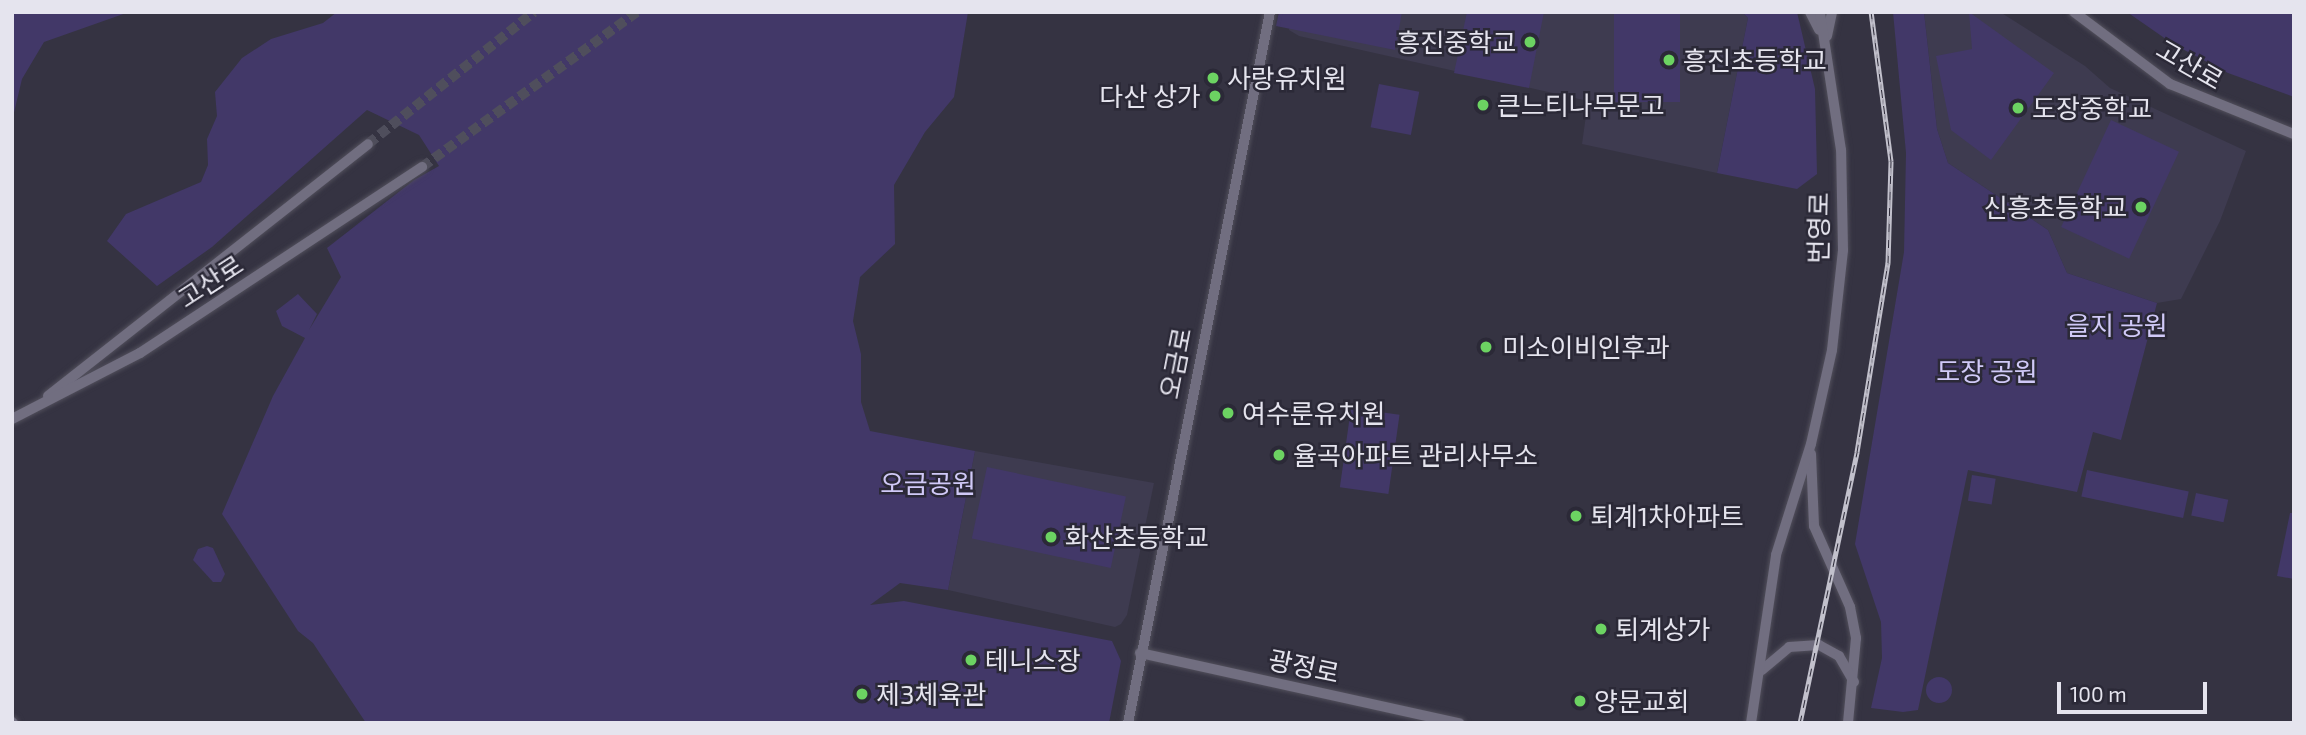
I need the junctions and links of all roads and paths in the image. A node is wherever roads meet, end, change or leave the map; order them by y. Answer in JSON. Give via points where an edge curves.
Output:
{"nodes":[{"id":1,"x":1270,"y":12,"type":"edge"},
{"id":2,"x":1810,"y":12,"type":"edge"},
{"id":3,"x":1820,"y":12,"type":"edge"},
{"id":4,"x":1832,"y":12,"type":"edge"},
{"id":5,"x":2074,"y":12,"type":"edge"},
{"id":6,"x":1825,"y":42,"type":"junction"},
{"id":7,"x":2294,"y":134,"type":"edge"},
{"id":8,"x":368,"y":144,"type":"tunnel mouth"},
{"id":9,"x":422,"y":167,"type":"tunnel mouth"},
{"id":10,"x":13,"y":418,"type":"edge"},
{"id":11,"x":1811,"y":444,"type":"junction"},
{"id":12,"x":1139,"y":653,"type":"junction"},
{"id":13,"x":1762,"y":670,"type":"junction"},
{"id":14,"x":1855,"y":685,"type":"junction"},
{"id":15,"x":1128,"y":723,"type":"edge"},
{"id":16,"x":1459,"y":723,"type":"edge"},
{"id":17,"x":1751,"y":723,"type":"edge"},
{"id":18,"x":1848,"y":723,"type":"edge"}],
"edges":[{"from":1,"to":12,"type":"street","name":"오금로"},
{"from":2,"to":6,"type":"street"},
{"from":3,"to":6,"type":"street","name":"번영로"},
{"from":4,"to":6,"type":"street"},
{"from":5,"to":7,"type":"street","name":"고산로","via":[[2170,84]]},
{"from":6,"to":11,"type":"street","name":"번영로","via":[[1841,150],[1843,250],[1832,350]]},
{"from":8,"to":10,"type":"street","name":"고산로","via":[[229,249],[92,364]]},
{"from":9,"to":10,"type":"street","name":"고산로","via":[[140,353]]},
{"from":11,"to":13,"type":"street","name":"번영로","via":[[1776,555]]},
{"from":11,"to":14,"type":"street","name":"번영로","via":[[1814,526],[1850,607],[1856,638]]},
{"from":12,"to":15,"type":"street","name":"오금로"},
{"from":12,"to":16,"type":"street","name":"광정로"},
{"from":13,"to":14,"type":"street","via":[[1789,647],[1819,645],[1839,656]]},
{"from":13,"to":17,"type":"street","name":"번영로"},
{"from":14,"to":18,"type":"street","name":"번영로"}]}
